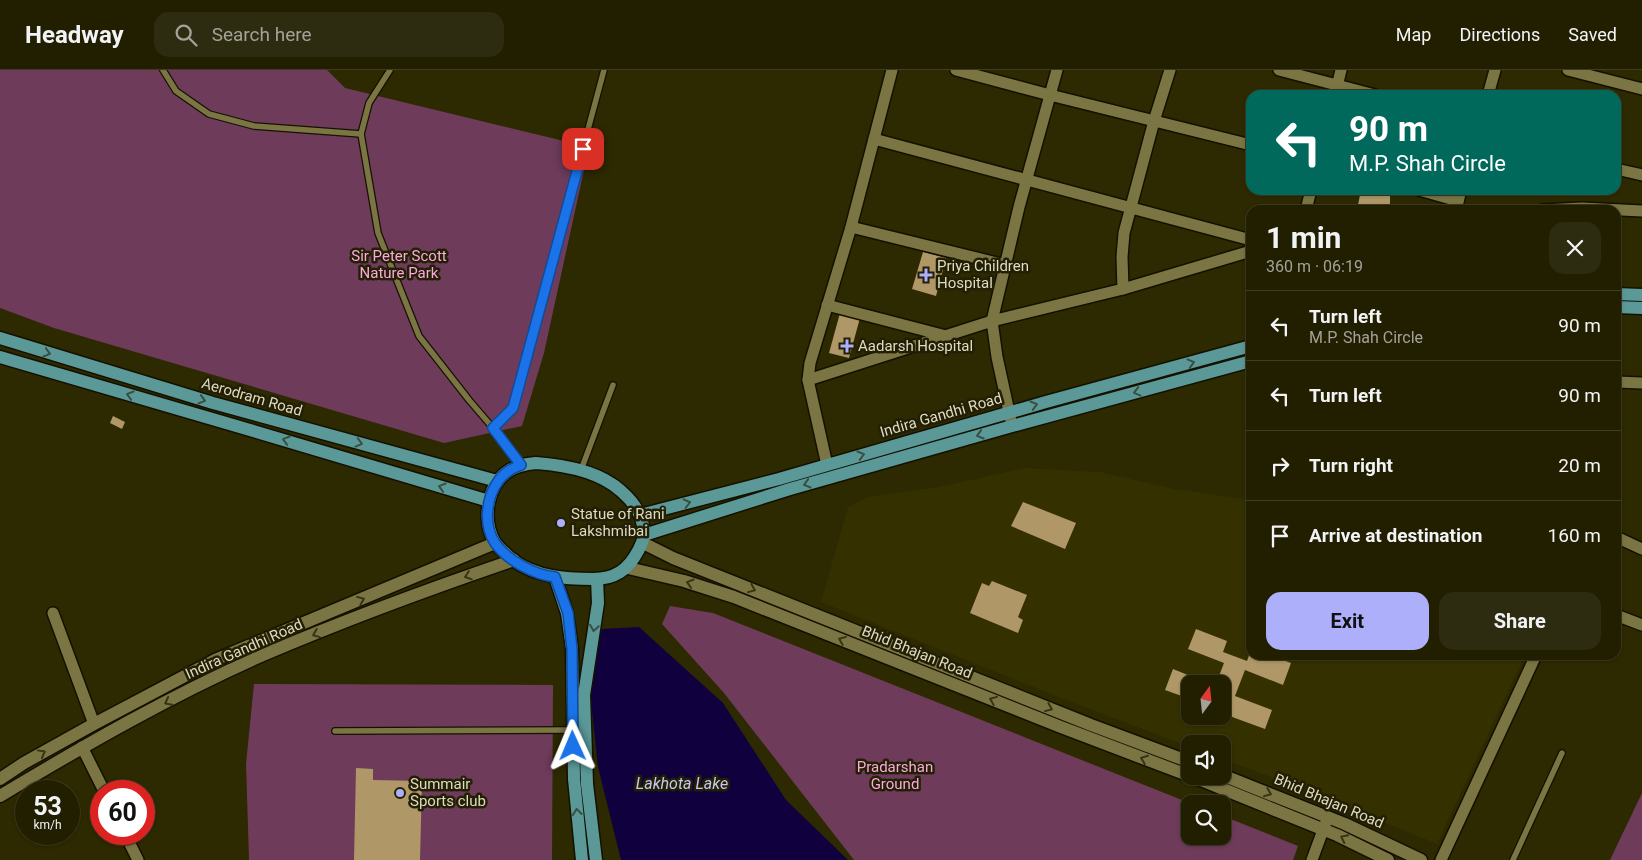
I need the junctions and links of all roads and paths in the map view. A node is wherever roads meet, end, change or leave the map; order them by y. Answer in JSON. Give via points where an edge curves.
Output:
{"nodes":[{"id":1,"x":163,"y":70,"type":"edge"},
{"id":2,"x":390,"y":70,"type":"edge"},
{"id":3,"x":604,"y":70,"type":"edge"},
{"id":4,"x":892,"y":70,"type":"edge"},
{"id":5,"x":956,"y":70,"type":"edge"},
{"id":6,"x":1057,"y":70,"type":"edge"},
{"id":7,"x":1170,"y":70,"type":"edge"},
{"id":8,"x":1279,"y":70,"type":"edge"},
{"id":9,"x":1342,"y":70,"type":"edge"},
{"id":10,"x":1495,"y":70,"type":"edge"},
{"id":11,"x":1568,"y":70,"type":"edge"},
{"id":12,"x":1642,"y":89,"type":"edge"},
{"id":13,"x":1336,"y":90,"type":"edge"},
{"id":14,"x":1489,"y":90,"type":"edge"},
{"id":15,"x":1050,"y":95,"type":"junction"},
{"id":16,"x":1154,"y":121,"type":"junction"},
{"id":17,"x":361,"y":134,"type":"junction"},
{"id":18,"x":874,"y":139,"type":"junction"},
{"id":19,"x":1246,"y":144,"type":"edge"},
{"id":20,"x":1621,"y":170,"type":"edge"},
{"id":21,"x":1642,"y":175,"type":"edge"},
{"id":22,"x":1027,"y":179,"type":"junction"},
{"id":23,"x":1438,"y":195,"type":"edge"},
{"id":24,"x":1458,"y":200,"type":"edge"},
{"id":25,"x":1131,"y":207,"type":"junction"},
{"id":26,"x":1621,"y":210,"type":"edge"},
{"id":27,"x":1642,"y":211,"type":"edge"},
{"id":28,"x":850,"y":227,"type":"junction"},
{"id":29,"x":1246,"y":239,"type":"edge"},
{"id":30,"x":1246,"y":252,"type":"edge"},
{"id":31,"x":1005,"y":265,"type":"junction"},
{"id":32,"x":1123,"y":289,"type":"junction"},
{"id":33,"x":1621,"y":294,"type":"edge"},
{"id":34,"x":1642,"y":295,"type":"edge"},
{"id":35,"x":827,"y":305,"type":"junction"},
{"id":36,"x":1621,"y":308,"type":"edge"},
{"id":37,"x":1642,"y":308,"type":"edge"},
{"id":38,"x":992,"y":321,"type":"junction"},
{"id":39,"x":947,"y":336,"type":"junction"},
{"id":40,"x":0,"y":338,"type":"edge"},
{"id":41,"x":1246,"y":347,"type":"edge"},
{"id":42,"x":0,"y":357,"type":"edge"},
{"id":43,"x":1246,"y":362,"type":"edge"},
{"id":44,"x":808,"y":380,"type":"junction"},
{"id":45,"x":1621,"y":382,"type":"edge"},
{"id":46,"x":1642,"y":383,"type":"edge"},
{"id":47,"x":612,"y":385,"type":"dead end"},
{"id":48,"x":1009,"y":412,"type":"junction"},
{"id":49,"x":1012,"y":426,"type":"junction"},
{"id":50,"x":493,"y":428,"type":"junction"},
{"id":51,"x":521,"y":465,"type":"junction"},
{"id":52,"x":827,"y":465,"type":"junction"},
{"id":53,"x":581,"y":470,"type":"junction"},
{"id":54,"x":497,"y":481,"type":"junction"},
{"id":55,"x":488,"y":502,"type":"junction"},
{"id":56,"x":640,"y":515,"type":"junction"},
{"id":57,"x":1621,"y":538,"type":"edge"},
{"id":58,"x":643,"y":539,"type":"junction"},
{"id":59,"x":495,"y":543,"type":"junction"},
{"id":60,"x":1642,"y":549,"type":"edge"},
{"id":61,"x":514,"y":560,"type":"junction"},
{"id":62,"x":628,"y":568,"type":"junction"},
{"id":63,"x":555,"y":577,"type":"junction"},
{"id":64,"x":597,"y":579,"type":"junction"},
{"id":65,"x":53,"y":613,"type":"dead end"},
{"id":66,"x":1621,"y":617,"type":"edge"},
{"id":67,"x":1642,"y":625,"type":"edge"},
{"id":68,"x":1534,"y":660,"type":"edge"},
{"id":69,"x":94,"y":724,"type":"junction"},
{"id":70,"x":572,"y":730,"type":"junction"},
{"id":71,"x":335,"y":731,"type":"dead end"},
{"id":72,"x":82,"y":747,"type":"junction"},
{"id":73,"x":1562,"y":753,"type":"dead end"},
{"id":74,"x":1181,"y":759,"type":"edge"},
{"id":75,"x":1181,"y":772,"type":"edge"},
{"id":76,"x":0,"y":779,"type":"edge"},
{"id":77,"x":1231,"y":779,"type":"edge"},
{"id":78,"x":98,"y":780,"type":"edge"},
{"id":79,"x":1213,"y":785,"type":"edge"},
{"id":80,"x":0,"y":796,"type":"edge"},
{"id":81,"x":1328,"y":817,"type":"junction"},
{"id":82,"x":1323,"y":829,"type":"junction"},
{"id":83,"x":130,"y":845,"type":"edge"},
{"id":84,"x":138,"y":860,"type":"edge"},
{"id":85,"x":582,"y":860,"type":"edge"},
{"id":86,"x":596,"y":860,"type":"edge"},
{"id":87,"x":1312,"y":860,"type":"edge"},
{"id":88,"x":1388,"y":860,"type":"edge"},
{"id":89,"x":1421,"y":860,"type":"edge"},
{"id":90,"x":1441,"y":860,"type":"edge"},
{"id":91,"x":1513,"y":860,"type":"edge"}],
"edges":[{"from":1,"to":17,"type":"lane","via":[[176,91],[209,114],[254,126]]},
{"from":2,"to":17,"type":"lane","via":[[369,103]]},
{"from":3,"to":50,"type":"lane","via":[[513,408]]},
{"from":4,"to":18,"type":"street"},
{"from":5,"to":15,"type":"street"},
{"from":6,"to":15,"type":"street"},
{"from":7,"to":16,"type":"street"},
{"from":8,"to":13,"type":"street"},
{"from":9,"to":13,"type":"street"},
{"from":10,"to":14,"type":"street"},
{"from":11,"to":12,"type":"street"},
{"from":15,"to":16,"type":"street"},
{"from":15,"to":22,"type":"street"},
{"from":16,"to":19,"type":"street"},
{"from":16,"to":25,"type":"street"},
{"from":17,"to":50,"type":"lane","via":[[378,233],[419,336]]},
{"from":18,"to":22,"type":"street"},
{"from":18,"to":28,"type":"street"},
{"from":20,"to":21,"type":"street"},
{"from":22,"to":25,"type":"street"},
{"from":22,"to":31,"type":"street"},
{"from":23,"to":24,"type":"street"},
{"from":25,"to":29,"type":"street"},
{"from":25,"to":32,"type":"street","via":[[1124,233]]},
{"from":26,"to":27,"type":"street"},
{"from":28,"to":31,"type":"street"},
{"from":28,"to":35,"type":"street"},
{"from":30,"to":32,"type":"street"},
{"from":31,"to":38,"type":"street"},
{"from":32,"to":38,"type":"street"},
{"from":33,"to":34,"type":"main road"},
{"from":35,"to":39,"type":"street"},
{"from":35,"to":44,"type":"street"},
{"from":36,"to":37,"type":"main road"},
{"from":38,"to":39,"type":"street"},
{"from":38,"to":48,"type":"street"},
{"from":39,"to":44,"type":"street"},
{"from":40,"to":54,"type":"main road","name":"Aerodram Road","one_way":true,"via":[[214,403]]},
{"from":48,"to":41,"type":"main road","name":"Indira Gandhi Road","one_way":true},
{"from":55,"to":42,"type":"main road","one_way":true},
{"from":43,"to":49,"type":"main road","name":"Indira Gandhi Road","one_way":true},
{"from":44,"to":52,"type":"street"},
{"from":45,"to":46,"type":"street"},
{"from":47,"to":53,"type":"lane"},
{"from":48,"to":49,"type":"street"},
{"from":52,"to":48,"type":"main road","name":"Indira Gandhi Road","one_way":true},
{"from":49,"to":58,"type":"main road","name":"Indira Gandhi Road","one_way":true,"via":[[781,491]]},
{"from":50,"to":51,"type":"lane"},
{"from":51,"to":53,"type":"main road","via":[[551,464]]},
{"from":51,"to":54,"type":"main road"},
{"from":56,"to":52,"type":"main road","name":"Indira Gandhi Road","one_way":true},
{"from":53,"to":56,"type":"main road","via":[[620,489]]},
{"from":54,"to":55,"type":"main road"},
{"from":55,"to":59,"type":"main road","via":[[487,517]]},
{"from":56,"to":58,"type":"main road"},
{"from":57,"to":60,"type":"street"},
{"from":58,"to":62,"type":"main road"},
{"from":58,"to":74,"type":"main road","name":"Bhid Bhajan Road","one_way":true,"via":[[673,558]]},
{"from":59,"to":61,"type":"main road"},
{"from":69,"to":59,"type":"main road","name":"Indira Gandhi Road","one_way":true,"via":[[215,660]]},
{"from":61,"to":63,"type":"main road"},
{"from":61,"to":72,"type":"main road","name":"Indira Gandhi Road","one_way":true,"via":[[262,655]]},
{"from":62,"to":64,"type":"main road","via":[[616,575]]},
{"from":75,"to":62,"type":"main road","name":"Bhid Bhajan Road","one_way":true,"via":[[734,597]]},
{"from":63,"to":64,"type":"main road"},
{"from":63,"to":70,"type":"main road","via":[[568,613],[572,649]]},
{"from":64,"to":86,"type":"main road","one_way":true,"via":[[598,604],[584,695]]},
{"from":65,"to":69,"type":"street"},
{"from":66,"to":67,"type":"street"},
{"from":68,"to":90,"type":"street"},
{"from":76,"to":69,"type":"main road","name":"Indira Gandhi Road","one_way":true},
{"from":70,"to":71,"type":"lane"},
{"from":85,"to":70,"type":"main road","one_way":true},
{"from":72,"to":78,"type":"street"},
{"from":72,"to":80,"type":"main road","name":"Indira Gandhi Road"},
{"from":73,"to":91,"type":"lane"},
{"from":77,"to":81,"type":"main road","name":"Bhid Bhajan Road","one_way":true},
{"from":79,"to":82,"type":"main road","name":"Bhid Bhajan Road"},
{"from":81,"to":82,"type":"street"},
{"from":81,"to":89,"type":"main road","name":"Bhid Bhajan Road"},
{"from":82,"to":87,"type":"street"},
{"from":88,"to":82,"type":"main road","name":"Bhid Bhajan Road","one_way":true},
{"from":83,"to":84,"type":"street"}]}
